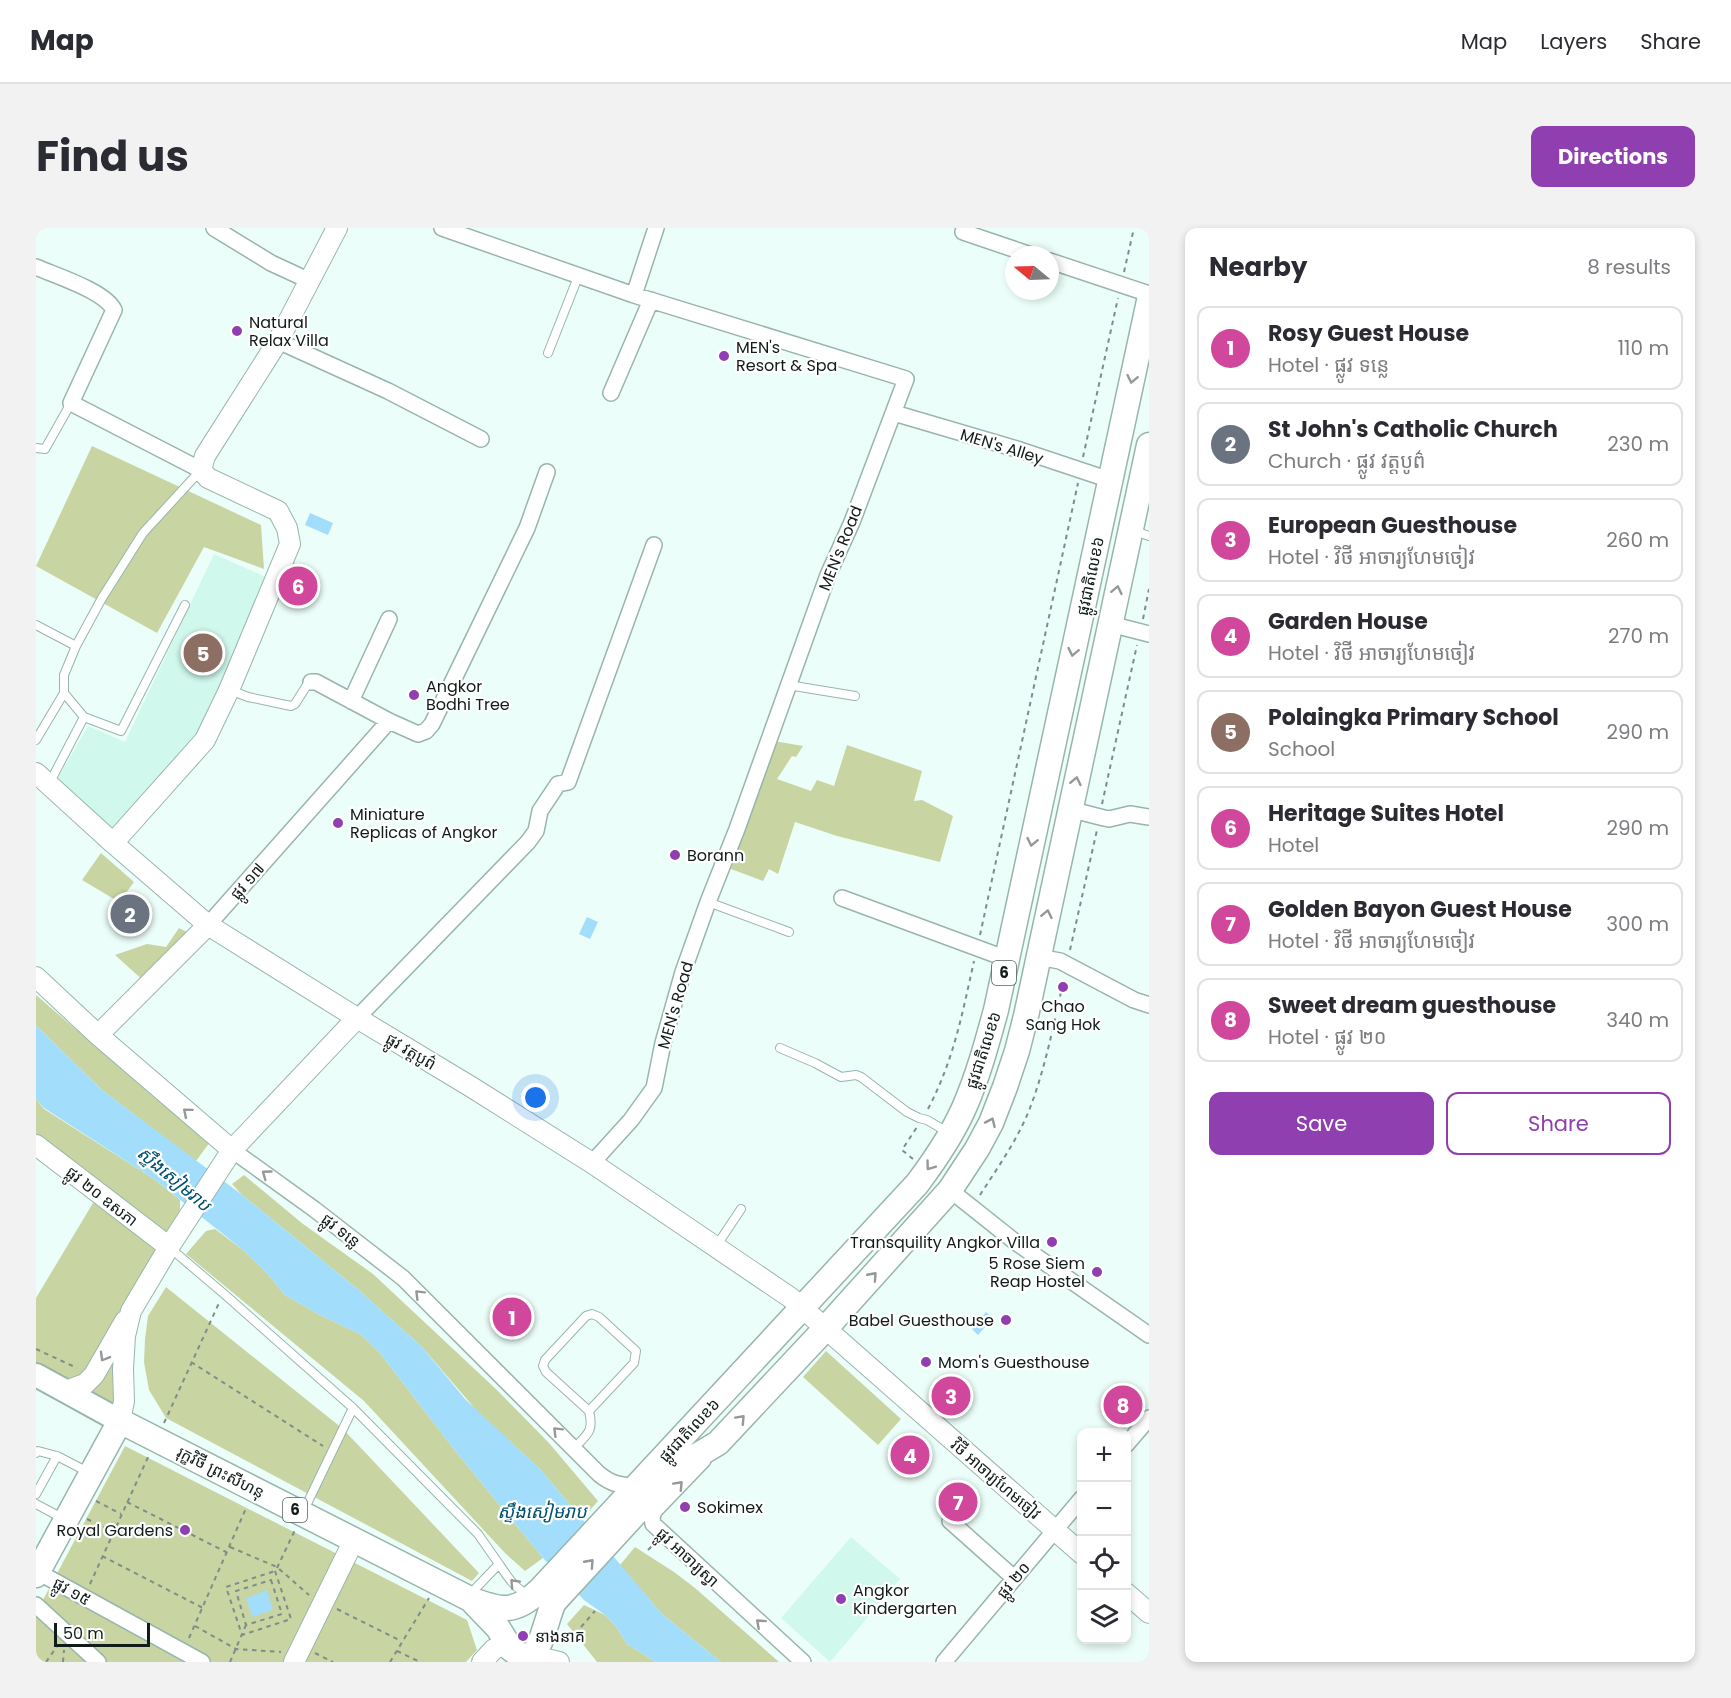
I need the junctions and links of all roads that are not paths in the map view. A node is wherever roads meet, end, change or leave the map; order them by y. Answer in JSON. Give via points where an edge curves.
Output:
{"nodes":[{"id":1,"x":214,"y":228,"type":"edge"},
{"id":2,"x":337,"y":228,"type":"edge"},
{"id":3,"x":442,"y":228,"type":"edge"},
{"id":4,"x":656,"y":228,"type":"edge"},
{"id":5,"x":963,"y":232,"type":"dead end"},
{"id":6,"x":1005,"y":246,"type":"edge"},
{"id":7,"x":1059,"y":264,"type":"edge"},
{"id":8,"x":36,"y":267,"type":"edge"},
{"id":9,"x":578,"y":277,"type":"junction"},
{"id":10,"x":310,"y":281,"type":"junction"},
{"id":11,"x":1149,"y":294,"type":"edge"},
{"id":12,"x":634,"y":295,"type":"junction"},
{"id":13,"x":651,"y":300,"type":"junction"},
{"id":14,"x":1149,"y":301,"type":"edge"},
{"id":15,"x":278,"y":341,"type":"junction"},
{"id":16,"x":548,"y":353,"type":"dead end"},
{"id":17,"x":611,"y":393,"type":"dead end"},
{"id":18,"x":71,"y":402,"type":"junction"},
{"id":19,"x":894,"y":413,"type":"junction"},
{"id":20,"x":482,"y":439,"type":"dead end"},
{"id":21,"x":1149,"y":445,"type":"edge"},
{"id":22,"x":36,"y":448,"type":"edge"},
{"id":23,"x":201,"y":470,"type":"junction"},
{"id":24,"x":547,"y":472,"type":"dead end"},
{"id":25,"x":1110,"y":480,"type":"junction"},
{"id":26,"x":1140,"y":530,"type":"edge"},
{"id":27,"x":654,"y":545,"type":"dead end"},
{"id":28,"x":185,"y":605,"type":"dead end"},
{"id":29,"x":388,"y":618,"type":"dead end"},
{"id":30,"x":1110,"y":624,"type":"junction"},
{"id":31,"x":36,"y":625,"type":"edge"},
{"id":32,"x":1143,"y":631,"type":"edge"},
{"id":33,"x":76,"y":646,"type":"junction"},
{"id":34,"x":311,"y":682,"type":"joint"},
{"id":35,"x":788,"y":686,"type":"junction"},
{"id":36,"x":229,"y":690,"type":"junction"},
{"id":37,"x":64,"y":693,"type":"junction"},
{"id":38,"x":855,"y":696,"type":"dead end"},
{"id":39,"x":351,"y":701,"type":"junction"},
{"id":40,"x":84,"y":717,"type":"junction"},
{"id":41,"x":389,"y":721,"type":"junction"},
{"id":42,"x":36,"y":740,"type":"edge"},
{"id":43,"x":42,"y":779,"type":"edge"},
{"id":44,"x":1069,"y":809,"type":"junction"},
{"id":45,"x":1149,"y":817,"type":"edge"},
{"id":46,"x":113,"y":843,"type":"junction"},
{"id":47,"x":842,"y":898,"type":"dead end"},
{"id":48,"x":708,"y":902,"type":"junction"},
{"id":49,"x":208,"y":925,"type":"junction"},
{"id":50,"x":789,"y":932,"type":"dead end"},
{"id":51,"x":1038,"y":957,"type":"junction"},
{"id":52,"x":1007,"y":959,"type":"junction"},
{"id":53,"x":36,"y":977,"type":"edge"},
{"id":54,"x":1149,"y":1005,"type":"edge"},
{"id":55,"x":357,"y":1018,"type":"junction"},
{"id":56,"x":98,"y":1035,"type":"junction"},
{"id":57,"x":780,"y":1048,"type":"dead end"},
{"id":58,"x":951,"y":1134,"type":"junction"},
{"id":59,"x":36,"y":1145,"type":"edge"},
{"id":60,"x":232,"y":1150,"type":"junction"},
{"id":61,"x":592,"y":1163,"type":"junction"},
{"id":62,"x":950,"y":1190,"type":"junction"},
{"id":63,"x":741,"y":1209,"type":"dead end"},
{"id":64,"x":716,"y":1246,"type":"junction"},
{"id":65,"x":169,"y":1248,"type":"junction"},
{"id":66,"x":802,"y":1308,"type":"junction"},
{"id":67,"x":131,"y":1311,"type":"junction"},
{"id":68,"x":825,"y":1329,"type":"junction"},
{"id":69,"x":1149,"y":1335,"type":"edge"},
{"id":70,"x":36,"y":1375,"type":"edge"},
{"id":71,"x":66,"y":1391,"type":"junction"},
{"id":72,"x":353,"y":1408,"type":"junction"},
{"id":73,"x":589,"y":1411,"type":"junction"},
{"id":74,"x":1149,"y":1418,"type":"edge"},
{"id":75,"x":120,"y":1420,"type":"junction"},
{"id":76,"x":1131,"y":1439,"type":"edge"},
{"id":77,"x":718,"y":1443,"type":"junction"},
{"id":78,"x":574,"y":1448,"type":"junction"},
{"id":79,"x":36,"y":1453,"type":"edge"},
{"id":80,"x":57,"y":1455,"type":"junction"},
{"id":81,"x":637,"y":1485,"type":"junction"},
{"id":82,"x":36,"y":1494,"type":"edge"},
{"id":83,"x":77,"y":1499,"type":"junction"},
{"id":84,"x":36,"y":1504,"type":"edge"},
{"id":85,"x":1077,"y":1504,"type":"edge"},
{"id":86,"x":302,"y":1514,"type":"junction"},
{"id":87,"x":950,"y":1521,"type":"dead end"},
{"id":88,"x":614,"y":1524,"type":"junction"},
{"id":89,"x":1054,"y":1530,"type":"junction"},
{"id":90,"x":354,"y":1540,"type":"junction"},
{"id":91,"x":1077,"y":1550,"type":"edge"},
{"id":92,"x":499,"y":1564,"type":"junction"},
{"id":93,"x":37,"y":1574,"type":"edge"},
{"id":94,"x":1014,"y":1578,"type":"junction"},
{"id":95,"x":547,"y":1592,"type":"junction"},
{"id":96,"x":1131,"y":1597,"type":"edge"},
{"id":97,"x":470,"y":1599,"type":"junction"},
{"id":98,"x":36,"y":1605,"type":"edge"},
{"id":99,"x":1149,"y":1613,"type":"edge"},
{"id":100,"x":507,"y":1644,"type":"junction"},
{"id":101,"x":292,"y":1653,"type":"edge"},
{"id":102,"x":530,"y":1655,"type":"junction"},
{"id":103,"x":98,"y":1662,"type":"edge"},
{"id":104,"x":202,"y":1662,"type":"edge"},
{"id":105,"x":482,"y":1662,"type":"edge"},
{"id":106,"x":559,"y":1662,"type":"edge"},
{"id":107,"x":803,"y":1662,"type":"edge"},
{"id":108,"x":944,"y":1662,"type":"edge"}],
"edges":[{"from":1,"to":10,"type":"street","via":[[271,263]]},
{"from":2,"to":10,"type":"street"},
{"from":3,"to":9,"type":"street","name":"MEN's Road"},
{"from":4,"to":12,"type":"street"},
{"from":5,"to":6,"type":"street"},
{"from":7,"to":11,"type":"street"},
{"from":8,"to":18,"type":"street","via":[[98,293],[114,310]]},
{"from":9,"to":12,"type":"street","name":"MEN's Road"},
{"from":9,"to":16,"type":"lane"},
{"from":10,"to":15,"type":"street"},
{"from":12,"to":13,"type":"street","name":"MEN's Road"},
{"from":13,"to":17,"type":"street"},
{"from":13,"to":19,"type":"street","name":"MEN's Road","via":[[906,379]]},
{"from":14,"to":25,"type":"main road","name":"ផ្លូវជាតិលេខ៦","number":"6","one_way":true},
{"from":15,"to":20,"type":"street"},
{"from":15,"to":23,"type":"street","via":[[204,456]]},
{"from":18,"to":22,"type":"lane","via":[[45,449]]},
{"from":18,"to":23,"type":"street"},
{"from":19,"to":25,"type":"street","name":"MEN's Alley"},
{"from":19,"to":35,"type":"street","name":"MEN's Road"},
{"from":21,"to":26,"type":"main road","name":"ផ្លូវជាតិលេខ៦","number":"6"},
{"from":23,"to":33,"type":"lane","via":[[143,533]]},
{"from":23,"to":36,"type":"street","via":[[208,478],[278,511],[290,544]]},
{"from":24,"to":41,"type":"street","via":[[527,528],[432,724],[418,734]]},
{"from":25,"to":52,"type":"main road","name":"ផ្លូវជាតិលេខ៦","number":"6","one_way":true},
{"from":30,"to":26,"type":"main road","name":"ផ្លូវជាតិលេខ៦","number":"6","one_way":true},
{"from":27,"to":55,"type":"street","via":[[568,782],[558,784],[540,811],[536,831],[528,842]]},
{"from":28,"to":40,"type":"lane","via":[[121,731]]},
{"from":29,"to":39,"type":"street"},
{"from":30,"to":32,"type":"street"},
{"from":44,"to":30,"type":"main road","name":"ផ្លូវជាតិលេខ៦","number":"6","one_way":true},
{"from":31,"to":33,"type":"lane"},
{"from":33,"to":37,"type":"lane","via":[[64,675]]},
{"from":34,"to":36,"type":"lane","via":[[291,706]]},
{"from":34,"to":39,"type":"street"},
{"from":35,"to":38,"type":"lane"},
{"from":35,"to":48,"type":"street","name":"MEN's Road"},
{"from":36,"to":46,"type":"street","via":[[205,740]]},
{"from":37,"to":40,"type":"lane"},
{"from":37,"to":42,"type":"lane"},
{"from":39,"to":41,"type":"street"},
{"from":40,"to":43,"type":"lane"},
{"from":41,"to":49,"type":"street","name":"ផ្លូវ ១៧"},
{"from":43,"to":46,"type":"street","name":"ផ្លូវ វត្តបូព៌"},
{"from":44,"to":45,"type":"street","via":[[1109,819],[1130,814]]},
{"from":51,"to":44,"type":"main road","name":"ផ្លូវជាតិលេខ៦","number":"6","one_way":true},
{"from":46,"to":49,"type":"street","name":"ផ្លូវ វត្តបូព៌"},
{"from":47,"to":52,"type":"street"},
{"from":48,"to":50,"type":"lane"},
{"from":48,"to":61,"type":"street","name":"MEN's Road","via":[[683,972],[654,1088]]},
{"from":49,"to":55,"type":"street","name":"ផ្លូវ វត្តបូព៌"},
{"from":49,"to":56,"type":"street","name":"ផ្លូវ ១៧"},
{"from":51,"to":54,"type":"street","via":[[1060,961]]},
{"from":62,"to":51,"type":"main road","name":"ផ្លូវជាតិលេខ៦","number":"6","one_way":true,"via":[[982,1140],[1005,1087]]},
{"from":52,"to":58,"type":"main road","name":"ផ្លូវជាតិលេខ៦","number":"6","via":[[986,1047]]},
{"from":53,"to":56,"type":"street","name":"ផ្លូវ ទន្លេ"},
{"from":55,"to":60,"type":"street"},
{"from":55,"to":61,"type":"street","name":"ផ្លូវ វត្តបូព៌"},
{"from":60,"to":56,"type":"street","name":"ផ្លូវ ទន្លេ","one_way":true},
{"from":57,"to":58,"type":"lane","via":[[841,1077],[861,1077],[907,1112]]},
{"from":58,"to":66,"type":"main road","name":"ផ្លូវជាតិលេខ៦","number":"6","one_way":true,"via":[[903,1199]]},
{"from":59,"to":65,"type":"street","name":"ផ្លូវ ២០ ឧសភា"},
{"from":60,"to":65,"type":"street"},
{"from":78,"to":60,"type":"street","name":"ផ្លូវ ទន្លេ","one_way":true,"via":[[403,1278]]},
{"from":61,"to":64,"type":"street","name":"ផ្លូវ វត្តបូព៌"},
{"from":68,"to":62,"type":"main road","name":"ផ្លូវជាតិលេខ៦","number":"6","one_way":true},
{"from":62,"to":69,"type":"street","via":[[1014,1241]]},
{"from":63,"to":64,"type":"lane"},
{"from":64,"to":66,"type":"street","name":"ផ្លូវ វត្តបូព៌"},
{"from":65,"to":67,"type":"street"},
{"from":65,"to":72,"type":"lane"},
{"from":66,"to":68,"type":"street","name":"វិថី អាចារ្យហែមចៀវ"},
{"from":66,"to":81,"type":"main road","name":"ផ្លូវជាតិលេខ៦","number":"6"},
{"from":67,"to":71,"type":"street","one_way":true,"via":[[94,1375],[85,1384]]},
{"from":67,"to":75,"type":"street","via":[[125,1336]]},
{"from":77,"to":68,"type":"main road","name":"ផ្លូវជាតិលេខ៦","number":"6","one_way":true},
{"from":68,"to":89,"type":"street","name":"វិថី អាចារ្យហែមចៀវ"},
{"from":70,"to":71,"type":"main road","name":"រុក្ខវិថី ព្រះសីហនុ"},
{"from":71,"to":75,"type":"main road","name":"រុក្ខវិថី ព្រះសីហនុ"},
{"from":72,"to":86,"type":"lane"},
{"from":72,"to":92,"type":"lane","via":[[478,1534]]},
{"from":73,"to":73,"type":"lane","via":[[543,1366],[592,1314],[636,1351],[636,1357]]},
{"from":73,"to":78,"type":"lane","via":[[590,1431]]},
{"from":74,"to":76,"type":"street"},
{"from":75,"to":83,"type":"main road"},
{"from":75,"to":86,"type":"main road","name":"រុក្ខវិថី ព្រះសីហនុ","number":"6"},
{"from":77,"to":88,"type":"main road","name":"ផ្លូវជាតិលេខ៦","number":"6","via":[[678,1467]]},
{"from":107,"to":77,"type":"street","name":"ផ្លូវ អាចារ្យស្វា","one_way":true,"via":[[653,1524],[654,1511]]},
{"from":78,"to":81,"type":"street","name":"ផ្លូវ ទន្លេ","via":[[607,1481]]},
{"from":79,"to":80,"type":"lane"},
{"from":80,"to":82,"type":"lane"},
{"from":80,"to":83,"type":"lane"},
{"from":81,"to":88,"type":"main road","name":"ផ្លូវជាតិលេខ៦","number":"6"},
{"from":83,"to":84,"type":"lane"},
{"from":83,"to":93,"type":"main road"},
{"from":85,"to":89,"type":"street","name":"ផ្លូវ ២០"},
{"from":86,"to":90,"type":"main road","name":"រុក្ខវិថី ព្រះសីហនុ","number":"6"},
{"from":87,"to":94,"type":"street"},
{"from":88,"to":95,"type":"main road","name":"ផ្លូវជាតិលេខ៦","number":"6"},
{"from":89,"to":91,"type":"street","name":"វិថី អាចារ្យហែមចៀវ"},
{"from":89,"to":94,"type":"street","name":"ផ្លូវ ២០"},
{"from":90,"to":97,"type":"main road","name":"រុក្ខវិថី ព្រះសីហនុ","number":"6"},
{"from":90,"to":101,"type":"street","via":[[316,1598]]},
{"from":95,"to":92,"type":"lane","one_way":true,"via":[[522,1592]]},
{"from":92,"to":97,"type":"lane"},
{"from":93,"to":104,"type":"street","name":"ផ្លូវ ១៥"},
{"from":94,"to":108,"type":"street","name":"ផ្លូវ ២០"},
{"from":95,"to":97,"type":"main road","number":"6","via":[[508,1609]]},
{"from":95,"to":100,"type":"main road","via":[[512,1624]]},
{"from":95,"to":102,"type":"main road","number":"6","via":[[551,1608],[538,1648]]},
{"from":96,"to":99,"type":"street"},
{"from":97,"to":100,"type":"main road","number":"6","via":[[493,1622]]},
{"from":98,"to":103,"type":"street"},
{"from":100,"to":102,"type":"main road","via":[[518,1654]]},
{"from":100,"to":105,"type":"street","via":[[494,1649]]},
{"from":102,"to":106,"type":"street"}]}
